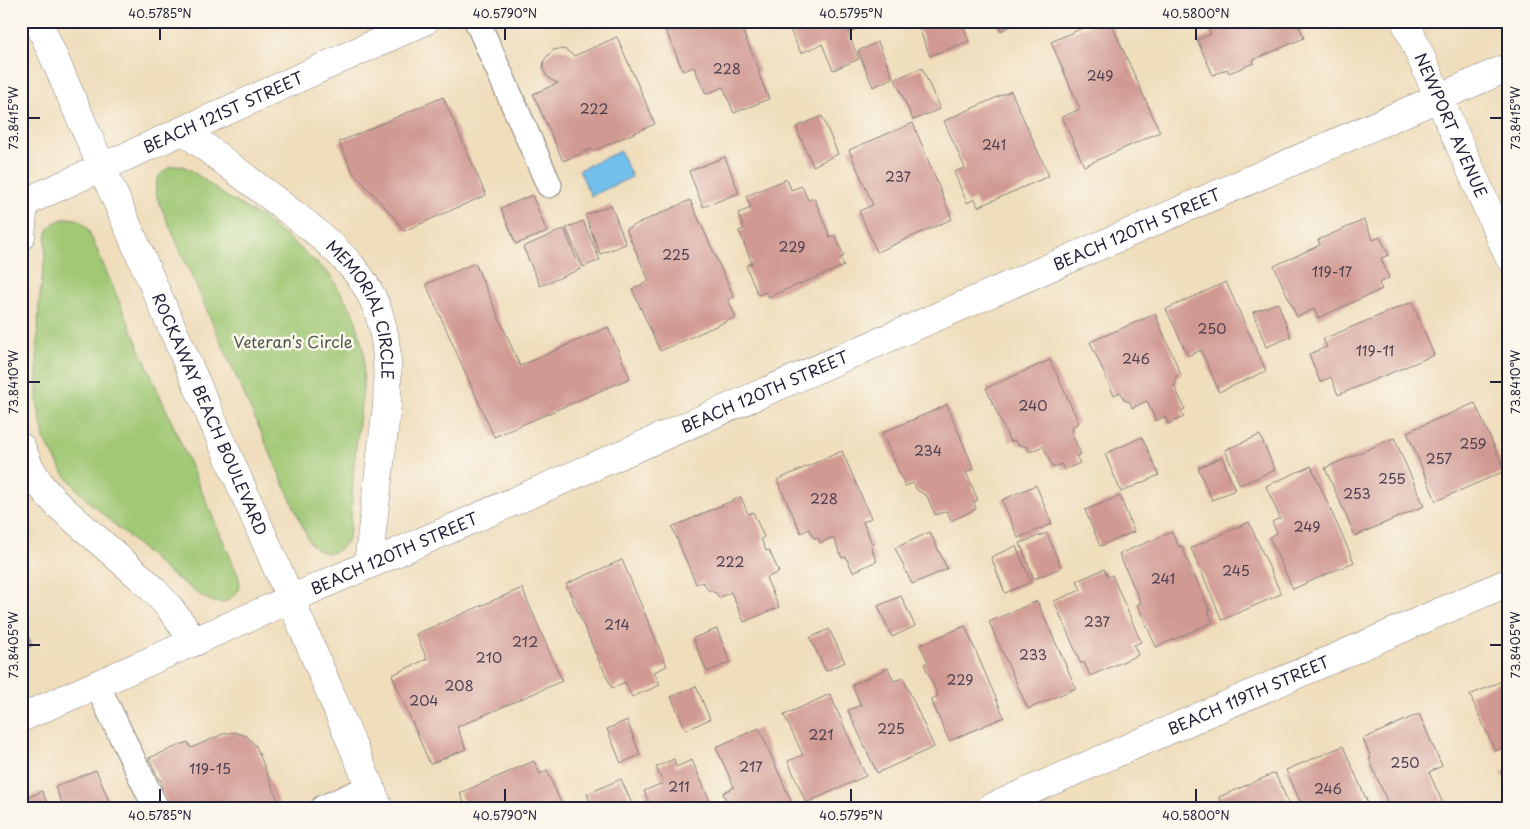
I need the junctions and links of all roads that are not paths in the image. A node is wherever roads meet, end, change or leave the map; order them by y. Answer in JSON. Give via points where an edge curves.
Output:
{"nodes":[{"id":1,"x":38,"y":21,"type":"edge"},
{"id":2,"x":425,"y":21,"type":"edge"},
{"id":3,"x":477,"y":21,"type":"edge"},
{"id":4,"x":1405,"y":21,"type":"edge"},
{"id":5,"x":1509,"y":67,"type":"edge"},
{"id":6,"x":1438,"y":97,"type":"junction"},
{"id":7,"x":183,"y":130,"type":"junction"},
{"id":8,"x":102,"y":167,"type":"junction"},
{"id":9,"x":549,"y":185,"type":"dead end"},
{"id":10,"x":22,"y":204,"type":"edge"},
{"id":11,"x":21,"y":236,"type":"edge"},
{"id":12,"x":1509,"y":257,"type":"edge"},
{"id":13,"x":21,"y":447,"type":"edge"},
{"id":14,"x":368,"y":565,"type":"junction"},
{"id":15,"x":1509,"y":582,"type":"edge"},
{"id":16,"x":291,"y":600,"type":"junction"},
{"id":17,"x":195,"y":642,"type":"junction"},
{"id":18,"x":97,"y":684,"type":"junction"},
{"id":19,"x":21,"y":718,"type":"edge"},
{"id":20,"x":375,"y":798,"type":"edge"},
{"id":21,"x":156,"y":808,"type":"edge"},
{"id":22,"x":323,"y":808,"type":"edge"},
{"id":23,"x":990,"y":808,"type":"edge"}],
"edges":[{"from":1,"to":8,"type":"street","name":"ROCKAWAY BEACH BOULEVARD"},
{"from":2,"to":7,"type":"street","name":"BEACH 121ST STREET"},
{"from":3,"to":9,"type":"lane"},
{"from":4,"to":6,"type":"street","name":"NEWPORT AVENUE"},
{"from":5,"to":6,"type":"street","name":"BEACH 120TH STREET"},
{"from":6,"to":12,"type":"street","name":"NEWPORT AVENUE"},
{"from":6,"to":14,"type":"street","name":"BEACH 120TH STREET"},
{"from":7,"to":8,"type":"street","name":"BEACH 121ST STREET"},
{"from":7,"to":14,"type":"street","name":"MEMORIAL CIRCLE","via":[[323,238],[353,267],[374,300],[386,342],[388,384]]},
{"from":8,"to":10,"type":"street","name":"BEACH 121ST STREET"},
{"from":8,"to":16,"type":"street","name":"ROCKAWAY BEACH BOULEVARD"},
{"from":10,"to":11,"type":"street"},
{"from":13,"to":17,"type":"street","via":[[41,486],[57,504],[148,584]]},
{"from":14,"to":16,"type":"street","name":"BEACH 120TH STREET"},
{"from":15,"to":23,"type":"street","name":"BEACH 119TH STREET"},
{"from":16,"to":17,"type":"street","name":"BEACH 120TH STREET"},
{"from":16,"to":20,"type":"street","name":"ROCKAWAY BEACH BOULEVARD"},
{"from":17,"to":18,"type":"street","name":"BEACH 120TH STREET"},
{"from":18,"to":19,"type":"street","name":"BEACH 120TH STREET"},
{"from":18,"to":21,"type":"lane"},
{"from":20,"to":22,"type":"lane"}]}
